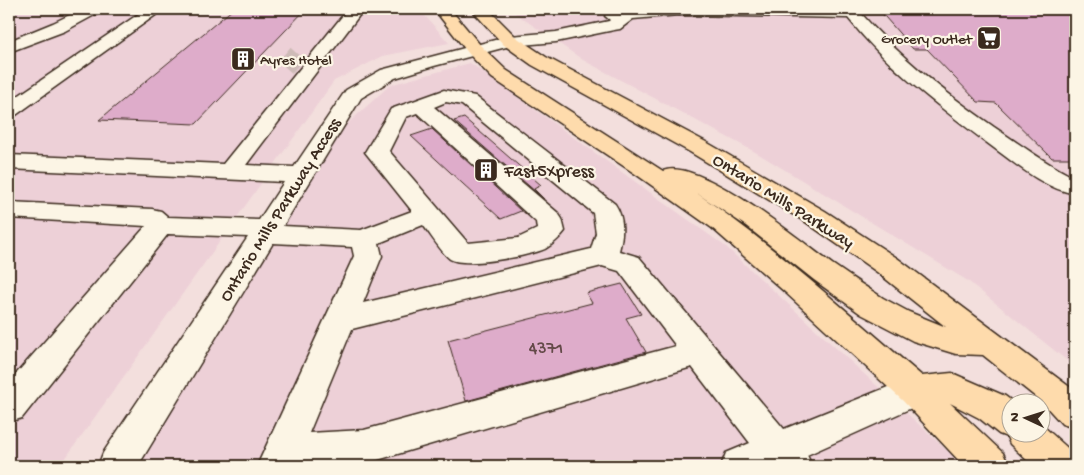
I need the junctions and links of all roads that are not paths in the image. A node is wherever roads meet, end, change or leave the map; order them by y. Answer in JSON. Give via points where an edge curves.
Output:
{"nodes":[{"id":1,"x":94,"y":9,"type":"edge"},
{"id":2,"x":156,"y":9,"type":"edge"},
{"id":3,"x":356,"y":9,"type":"edge"},
{"id":4,"x":442,"y":9,"type":"edge"},
{"id":5,"x":479,"y":9,"type":"edge"},
{"id":6,"x":630,"y":11,"type":"edge"},
{"id":7,"x":850,"y":11,"type":"edge"},
{"id":8,"x":332,"y":38,"type":"junction"},
{"id":9,"x":510,"y":41,"type":"junction"},
{"id":10,"x":9,"y":47,"type":"edge"},
{"id":11,"x":300,"y":50,"type":"tunnel mouth"},
{"id":12,"x":475,"y":50,"type":"junction"},
{"id":13,"x":420,"y":105,"type":"junction"},
{"id":14,"x":9,"y":111,"type":"edge"},
{"id":15,"x":9,"y":162,"type":"edge"},
{"id":16,"x":646,"y":170,"type":"junction"},
{"id":17,"x":229,"y":172,"type":"junction"},
{"id":18,"x":301,"y":175,"type":"junction"},
{"id":19,"x":1075,"y":187,"type":"edge"},
{"id":20,"x":9,"y":210,"type":"edge"},
{"id":21,"x":428,"y":214,"type":"junction"},
{"id":22,"x":161,"y":225,"type":"junction"},
{"id":23,"x":265,"y":232,"type":"junction"},
{"id":24,"x":364,"y":239,"type":"junction"},
{"id":25,"x":603,"y":256,"type":"junction"},
{"id":26,"x":341,"y":320,"type":"junction"},
{"id":27,"x":990,"y":343,"type":"junction"},
{"id":28,"x":700,"y":352,"type":"junction"},
{"id":29,"x":915,"y":391,"type":"junction"},
{"id":30,"x":9,"y":407,"type":"edge"},
{"id":31,"x":1075,"y":413,"type":"edge"},
{"id":32,"x":1002,"y":414,"type":"edge"},
{"id":33,"x":1034,"y":442,"type":"edge"},
{"id":34,"x":786,"y":458,"type":"edge"},
{"id":35,"x":278,"y":459,"type":"edge"},
{"id":36,"x":117,"y":466,"type":"edge"},
{"id":37,"x":740,"y":466,"type":"edge"},
{"id":38,"x":989,"y":466,"type":"edge"},
{"id":39,"x":1059,"y":466,"type":"edge"}],
"edges":[{"from":1,"to":10,"type":"street"},
{"from":2,"to":14,"type":"street"},
{"from":3,"to":8,"type":"street"},
{"from":4,"to":12,"type":"main road"},
{"from":5,"to":9,"type":"main road","name":"Ontario Mills Parkway"},
{"from":6,"to":7,"type":"street"},
{"from":6,"to":9,"type":"street","name":"Ontario Mills Parkway Access","via":[[614,25],[556,37]]},
{"from":7,"to":19,"type":"street","via":[[902,66],[948,102],[1040,170]]},
{"from":8,"to":11,"type":"street"},
{"from":8,"to":17,"type":"street","via":[[292,75]]},
{"from":9,"to":12,"type":"street","name":"Ontario Mills Parkway Access"},
{"from":9,"to":27,"type":"main road","name":"Ontario Mills Parkway","via":[[539,61],[698,147],[816,217]]},
{"from":12,"to":16,"type":"main road","via":[[499,74]]},
{"from":12,"to":18,"type":"street","name":"Ontario Mills Parkway Access","via":[[388,74],[353,94]]},
{"from":13,"to":21,"type":"street","via":[[398,112],[377,152]]},
{"from":13,"to":21,"type":"street","via":[[549,219],[551,231],[544,239],[499,252],[460,252]]},
{"from":13,"to":25,"type":"street","via":[[444,96],[468,100],[606,210],[610,233]]},
{"from":15,"to":17,"type":"street"},
{"from":16,"to":27,"type":"main road","via":[[687,178],[723,197],[862,300],[920,331],[954,342]]},
{"from":16,"to":29,"type":"main road","via":[[721,222]]},
{"from":17,"to":18,"type":"street"},
{"from":18,"to":23,"type":"street","name":"Ontario Mills Parkway Access"},
{"from":20,"to":22,"type":"street","via":[[152,217]]},
{"from":21,"to":24,"type":"street"},
{"from":22,"to":23,"type":"street"},
{"from":22,"to":30,"type":"street"},
{"from":23,"to":24,"type":"street"},
{"from":23,"to":36,"type":"street","name":"Ontario Mills Parkway Access"},
{"from":24,"to":26,"type":"street","via":[[368,256]]},
{"from":25,"to":26,"type":"street"},
{"from":25,"to":28,"type":"street","via":[[629,264]]},
{"from":26,"to":35,"type":"street"},
{"from":27,"to":31,"type":"main road","name":"Ontario Mills Parkway"},
{"from":28,"to":34,"type":"street"},
{"from":28,"to":35,"type":"street","via":[[364,447]]},
{"from":29,"to":32,"type":"main road","via":[[952,386]]},
{"from":29,"to":34,"type":"street"},
{"from":29,"to":38,"type":"main road"},
{"from":33,"to":39,"type":"main road"},
{"from":34,"to":37,"type":"street"}]}
